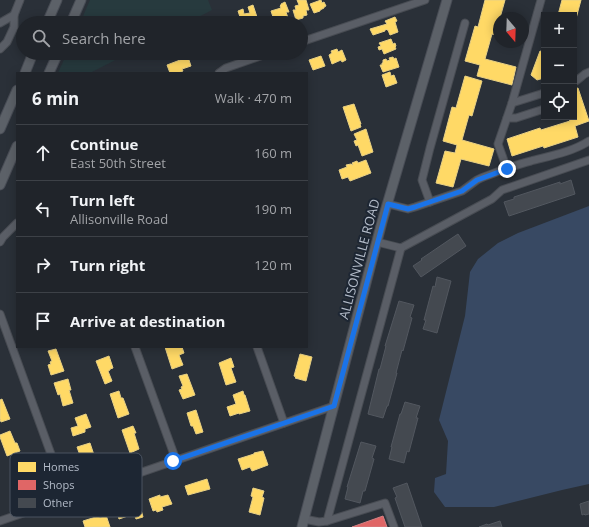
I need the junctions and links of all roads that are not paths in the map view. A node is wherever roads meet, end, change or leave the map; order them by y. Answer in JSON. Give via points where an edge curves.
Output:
{"nodes":[{"id":1,"x":20,"y":0,"type":"edge"},
{"id":2,"x":57,"y":0,"type":"edge"},
{"id":3,"x":81,"y":0,"type":"edge"},
{"id":4,"x":425,"y":0,"type":"edge"},
{"id":5,"x":447,"y":0,"type":"edge"},
{"id":6,"x":541,"y":0,"type":"edge"},
{"id":7,"x":14,"y":15,"type":"junction"},
{"id":8,"x":50,"y":16,"type":"edge"},
{"id":9,"x":74,"y":16,"type":"edge"},
{"id":10,"x":0,"y":23,"type":"edge"},
{"id":11,"x":465,"y":23,"type":"dead end"},
{"id":12,"x":308,"y":40,"type":"edge"},
{"id":13,"x":0,"y":49,"type":"edge"},
{"id":14,"x":30,"y":60,"type":"edge"},
{"id":15,"x":55,"y":60,"type":"edge"},
{"id":16,"x":249,"y":60,"type":"edge"},
{"id":17,"x":24,"y":72,"type":"edge"},
{"id":18,"x":49,"y":72,"type":"edge"},
{"id":19,"x":220,"y":72,"type":"edge"},
{"id":20,"x":589,"y":72,"type":"edge"},
{"id":21,"x":577,"y":81,"type":"edge"},
{"id":22,"x":16,"y":92,"type":"edge"},
{"id":23,"x":541,"y":94,"type":"edge"},
{"id":24,"x":512,"y":103,"type":"junction"},
{"id":25,"x":541,"y":110,"type":"edge"},
{"id":26,"x":507,"y":118,"type":"junction"},
{"id":27,"x":0,"y":129,"type":"edge"},
{"id":28,"x":589,"y":141,"type":"edge"},
{"id":29,"x":16,"y":148,"type":"edge"},
{"id":30,"x":589,"y":160,"type":"edge"},
{"id":31,"x":507,"y":169,"type":"junction"},
{"id":32,"x":0,"y":185,"type":"edge"},
{"id":33,"x":430,"y":202,"type":"junction"},
{"id":34,"x":388,"y":204,"type":"junction"},
{"id":35,"x":16,"y":224,"type":"edge"},
{"id":36,"x":0,"y":242,"type":"edge"},
{"id":37,"x":377,"y":242,"type":"junction"},
{"id":38,"x":401,"y":248,"type":"junction"},
{"id":39,"x":0,"y":314,"type":"edge"},
{"id":40,"x":135,"y":348,"type":"edge"},
{"id":41,"x":257,"y":348,"type":"edge"},
{"id":42,"x":334,"y":406,"type":"junction"},
{"id":43,"x":284,"y":423,"type":"junction"},
{"id":44,"x":50,"y":453,"type":"edge"},
{"id":45,"x":176,"y":460,"type":"junction"},
{"id":46,"x":142,"y":472,"type":"edge"},
{"id":47,"x":11,"y":517,"type":"edge"},
{"id":48,"x":0,"y":521,"type":"edge"},
{"id":49,"x":327,"y":521,"type":"junction"},
{"id":50,"x":303,"y":523,"type":"edge"},
{"id":51,"x":394,"y":527,"type":"edge"}],
"edges":[{"from":1,"to":7,"type":"street"},
{"from":2,"to":8,"type":"main road"},
{"from":3,"to":9,"type":"main road"},
{"from":4,"to":12,"type":"street"},
{"from":5,"to":34,"type":"main road","name":"ALLISONVILLE ROAD"},
{"from":6,"to":24,"type":"street"},
{"from":7,"to":10,"type":"street"},
{"from":7,"to":13,"type":"street","via":[[14,27],[7,42]]},
{"from":11,"to":33,"type":"street","via":[[422,180]]},
{"from":14,"to":17,"type":"main road"},
{"from":15,"to":18,"type":"main road"},
{"from":16,"to":19,"type":"street"},
{"from":20,"to":21,"type":"street"},
{"from":22,"to":27,"type":"main road"},
{"from":23,"to":24,"type":"street"},
{"from":24,"to":26,"type":"street"},
{"from":25,"to":26,"type":"street","via":[[516,118]]},
{"from":26,"to":31,"type":"street","via":[[498,144]]},
{"from":28,"to":31,"type":"street"},
{"from":29,"to":32,"type":"main road"},
{"from":30,"to":38,"type":"street","via":[[502,190],[492,199]]},
{"from":31,"to":33,"type":"street","via":[[477,180],[462,191]]},
{"from":33,"to":34,"type":"street","via":[[408,209]]},
{"from":34,"to":37,"type":"main road","name":"ALLISONVILLE ROAD"},
{"from":35,"to":36,"type":"street"},
{"from":37,"to":38,"type":"street"},
{"from":37,"to":42,"type":"main road","name":"ALLISONVILLE ROAD"},
{"from":38,"to":49,"type":"street"},
{"from":39,"to":44,"type":"street"},
{"from":40,"to":45,"type":"street"},
{"from":41,"to":43,"type":"street"},
{"from":42,"to":43,"type":"street"},
{"from":42,"to":50,"type":"main road","name":"ALLISONVILLE ROAD"},
{"from":43,"to":45,"type":"street"},
{"from":45,"to":46,"type":"street"},
{"from":47,"to":48,"type":"street"},
{"from":49,"to":50,"type":"street"},
{"from":49,"to":51,"type":"street","via":[[385,503]]}]}
